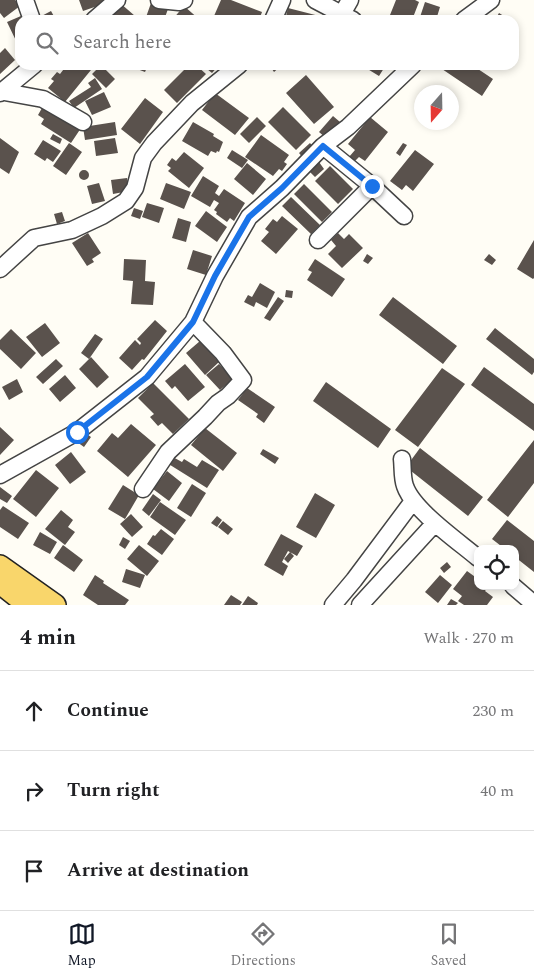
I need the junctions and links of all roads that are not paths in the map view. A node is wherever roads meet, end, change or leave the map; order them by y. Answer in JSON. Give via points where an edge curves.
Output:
{"nodes":[{"id":1,"x":25,"y":0,"type":"edge"},
{"id":2,"x":117,"y":0,"type":"edge"},
{"id":3,"x":158,"y":0,"type":"edge"},
{"id":4,"x":184,"y":0,"type":"edge"},
{"id":5,"x":282,"y":0,"type":"edge"},
{"id":6,"x":315,"y":0,"type":"edge"},
{"id":7,"x":491,"y":0,"type":"edge"},
{"id":8,"x":348,"y":11,"type":"edge"},
{"id":9,"x":30,"y":15,"type":"edge"},
{"id":10,"x":100,"y":15,"type":"edge"},
{"id":11,"x":274,"y":15,"type":"edge"},
{"id":12,"x":471,"y":15,"type":"edge"},
{"id":13,"x":28,"y":70,"type":"edge"},
{"id":14,"x":233,"y":70,"type":"edge"},
{"id":15,"x":408,"y":70,"type":"edge"},
{"id":16,"x":0,"y":92,"type":"edge"},
{"id":17,"x":83,"y":122,"type":"dead end"},
{"id":18,"x":323,"y":146,"type":"junction"},
{"id":19,"x":372,"y":186,"type":"junction"},
{"id":20,"x":404,"y":216,"type":"dead end"},
{"id":21,"x":318,"y":240,"type":"dead end"},
{"id":22,"x":0,"y":269,"type":"edge"},
{"id":23,"x":193,"y":322,"type":"junction"},
{"id":24,"x":402,"y":459,"type":"dead end"},
{"id":25,"x":0,"y":475,"type":"edge"},
{"id":26,"x":142,"y":489,"type":"dead end"},
{"id":27,"x":413,"y":501,"type":"junction"},
{"id":28,"x":435,"y":523,"type":"junction"},
{"id":29,"x":474,"y":555,"type":"edge"},
{"id":30,"x":0,"y":566,"type":"edge"},
{"id":31,"x":0,"y":583,"type":"edge"},
{"id":32,"x":518,"y":590,"type":"edge"},
{"id":33,"x":534,"y":604,"type":"edge"},
{"id":34,"x":28,"y":605,"type":"edge"},
{"id":35,"x":55,"y":605,"type":"edge"},
{"id":36,"x":333,"y":605,"type":"edge"},
{"id":37,"x":360,"y":605,"type":"edge"}],
"edges":[{"from":1,"to":9,"type":"street"},
{"from":2,"to":10,"type":"street"},
{"from":3,"to":4,"type":"street"},
{"from":5,"to":11,"type":"street"},
{"from":6,"to":8,"type":"street"},
{"from":7,"to":12,"type":"street"},
{"from":13,"to":16,"type":"street"},
{"from":14,"to":22,"type":"street","via":[[192,103],[154,143],[143,158],[135,188],[126,201],[72,230],[34,238]]},
{"from":15,"to":18,"type":"street","via":[[348,127]]},
{"from":16,"to":17,"type":"street","via":[[43,100]]},
{"from":18,"to":19,"type":"street"},
{"from":18,"to":23,"type":"street","via":[[249,217]]},
{"from":19,"to":20,"type":"street"},
{"from":19,"to":21,"type":"street"},
{"from":23,"to":25,"type":"street","via":[[147,377],[77,432]]},
{"from":23,"to":26,"type":"street","via":[[243,380],[168,452]]},
{"from":24,"to":27,"type":"street","via":[[405,486]]},
{"from":27,"to":28,"type":"street"},
{"from":27,"to":36,"type":"street"},
{"from":28,"to":29,"type":"street"},
{"from":28,"to":37,"type":"street"},
{"from":30,"to":35,"type":"main road"},
{"from":31,"to":34,"type":"main road"},
{"from":32,"to":33,"type":"street"}]}
